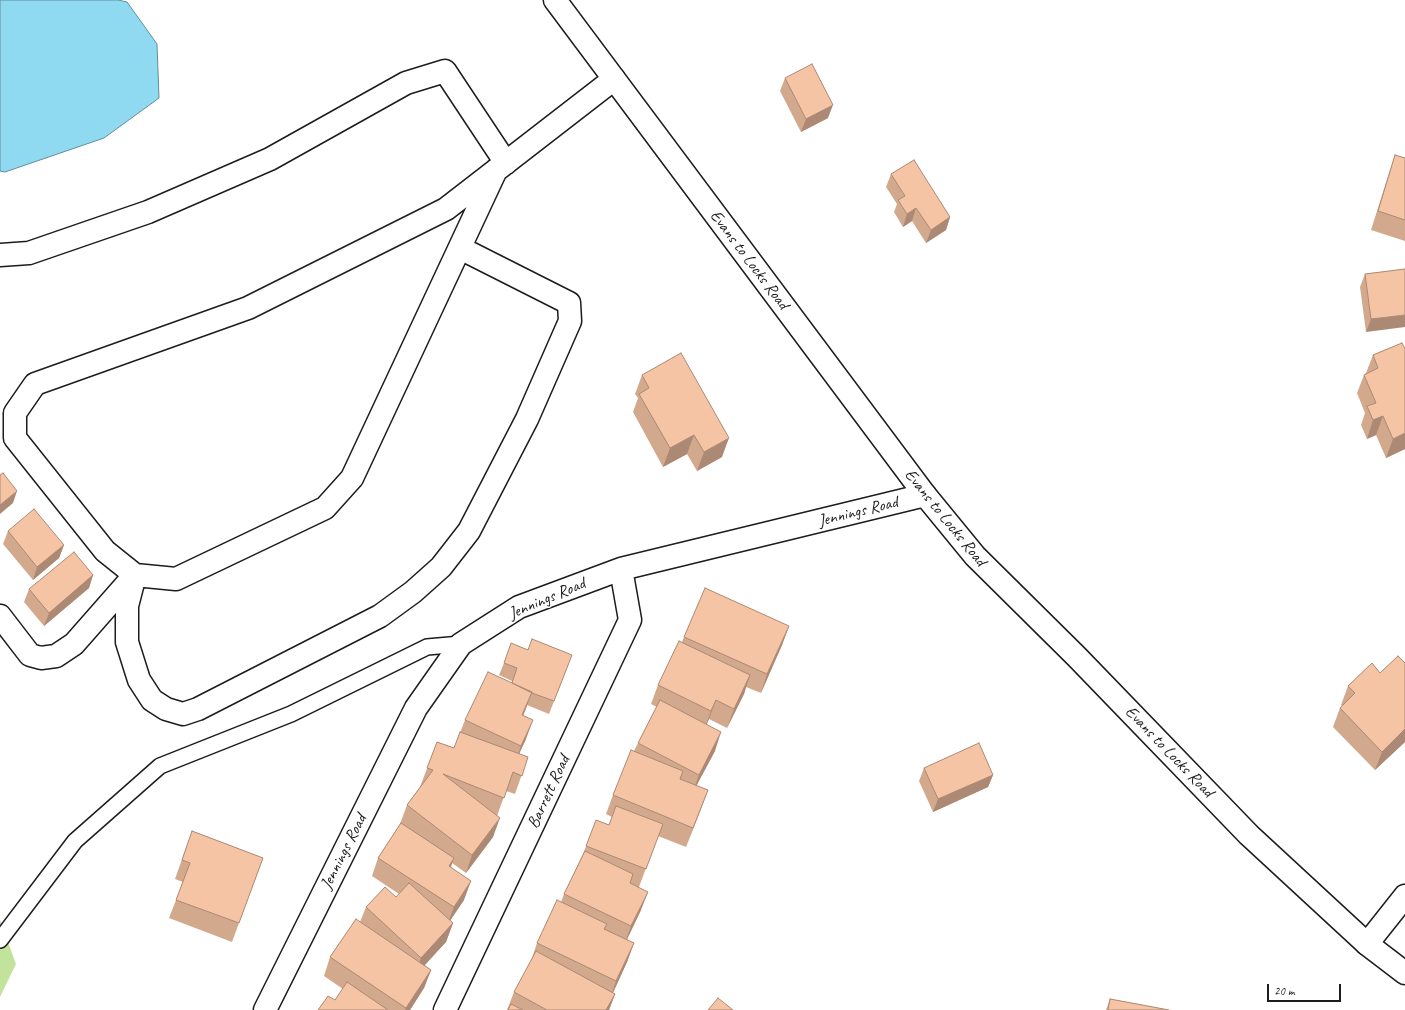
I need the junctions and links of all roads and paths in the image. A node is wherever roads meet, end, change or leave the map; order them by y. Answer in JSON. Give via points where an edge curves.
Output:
{"nodes":[{"id":1,"x":555,"y":0,"type":"edge"},
{"id":2,"x":614,"y":79,"type":"junction"},
{"id":3,"x":501,"y":167,"type":"junction"},
{"id":4,"x":460,"y":248,"type":"junction"},
{"id":5,"x":0,"y":256,"type":"edge"},
{"id":6,"x":925,"y":496,"type":"junction"},
{"id":7,"x":621,"y":569,"type":"junction"},
{"id":8,"x":135,"y":575,"type":"junction"},
{"id":9,"x":0,"y":616,"type":"edge"},
{"id":10,"x":460,"y":644,"type":"junction"},
{"id":11,"x":1405,"y":896,"type":"edge"},
{"id":12,"x":0,"y":940,"type":"edge"},
{"id":13,"x":1367,"y":944,"type":"junction"},
{"id":14,"x":1405,"y":973,"type":"edge"},
{"id":15,"x":265,"y":1010,"type":"edge"},
{"id":16,"x":445,"y":1010,"type":"edge"}],
"edges":[{"from":1,"to":2,"type":"street","name":"Evans to Locks Road"},
{"from":2,"to":3,"type":"street"},
{"from":2,"to":6,"type":"street","name":"Evans to Locks Road"},
{"from":3,"to":4,"type":"street"},
{"from":3,"to":5,"type":"street","via":[[445,71],[406,83],[270,159],[148,212],[29,252]]},
{"from":3,"to":8,"type":"street","via":[[446,209],[248,308],[35,384],[15,413],[16,438],[105,551]]},
{"from":4,"to":8,"type":"street","via":[[352,478],[325,508],[176,579]]},
{"from":4,"to":8,"type":"street","via":[[569,304],[570,321],[527,419],[468,532],[441,567],[380,616],[198,709],[183,714],[166,709],[152,700],[139,680],[127,642],[127,606]]},
{"from":6,"to":7,"type":"street","name":"Jennings Road"},
{"from":6,"to":13,"type":"street","name":"Evans to Locks Road","via":[[975,556],[1077,657],[1249,835]]},
{"from":7,"to":10,"type":"street","name":"Jennings Road","via":[[519,607]]},
{"from":7,"to":16,"type":"street","name":"Barrett Road","via":[[630,620]]},
{"from":8,"to":9,"type":"street","via":[[74,644],[56,656],[41,658],[30,655]]},
{"from":10,"to":12,"type":"lane","via":[[427,647],[291,714],[160,766],[75,841]]},
{"from":10,"to":15,"type":"street","name":"Jennings Road","via":[[416,708]]},
{"from":11,"to":13,"type":"street"},
{"from":13,"to":14,"type":"street","name":"Evans to Locks Road"}]}
